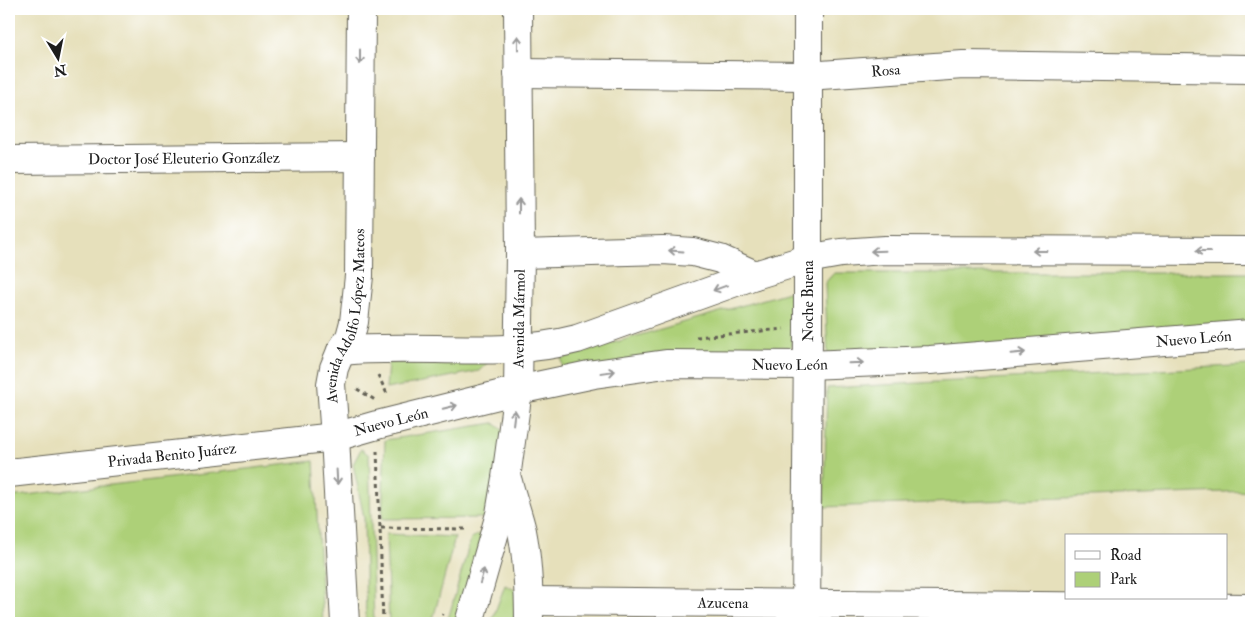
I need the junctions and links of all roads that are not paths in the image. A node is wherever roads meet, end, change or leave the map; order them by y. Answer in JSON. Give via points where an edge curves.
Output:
{"nodes":[{"id":1,"x":361,"y":9,"type":"edge"},
{"id":2,"x":518,"y":9,"type":"edge"},
{"id":3,"x":808,"y":9,"type":"edge"},
{"id":4,"x":1251,"y":69,"type":"edge"},
{"id":5,"x":518,"y":74,"type":"junction"},
{"id":6,"x":807,"y":76,"type":"junction"},
{"id":7,"x":360,"y":157,"type":"junction"},
{"id":8,"x":9,"y":160,"type":"edge"},
{"id":9,"x":1251,"y":251,"type":"edge"},
{"id":10,"x":520,"y":254,"type":"junction"},
{"id":11,"x":807,"y":259,"type":"junction"},
{"id":12,"x":755,"y":275,"type":"junction"},
{"id":13,"x":1251,"y":334,"type":"edge"},
{"id":14,"x":519,"y":349,"type":"junction"},
{"id":15,"x":341,"y":351,"type":"junction"},
{"id":16,"x":808,"y":365,"type":"junction"},
{"id":17,"x":518,"y":390,"type":"junction"},
{"id":18,"x":335,"y":437,"type":"junction"},
{"id":19,"x":9,"y":473,"type":"edge"},
{"id":20,"x":506,"y":478,"type":"junction"},
{"id":21,"x":1251,"y":608,"type":"edge"},
{"id":22,"x":529,"y":612,"type":"edge"},
{"id":23,"x":806,"y":614,"type":"edge"},
{"id":24,"x":344,"y":623,"type":"edge"},
{"id":25,"x":469,"y":623,"type":"edge"}],
"edges":[{"from":1,"to":7,"type":"street","name":"Avenida Adolfo López Mateos","one_way":true},
{"from":5,"to":2,"type":"street","name":"Avenida Mármol","one_way":true},
{"from":3,"to":6,"type":"street","name":"Noche Buena"},
{"from":4,"to":6,"type":"street","name":"Rosa","via":[[963,65]]},
{"from":5,"to":6,"type":"street","name":"Rosa"},
{"from":10,"to":5,"type":"street","name":"Avenida Mármol","one_way":true},
{"from":6,"to":11,"type":"street","name":"Noche Buena"},
{"from":7,"to":8,"type":"street","name":"Doctor José Eleuterio González"},
{"from":7,"to":15,"type":"street","name":"Avenida Adolfo López Mateos","via":[[357,298],[350,337]]},
{"from":9,"to":11,"type":"street","one_way":true,"via":[[885,250]]},
{"from":12,"to":10,"type":"street","one_way":true,"via":[[720,259],[693,252]]},
{"from":10,"to":14,"type":"street","name":"Avenida Mármol"},
{"from":11,"to":12,"type":"street"},
{"from":11,"to":16,"type":"street","name":"Noche Buena"},
{"from":12,"to":14,"type":"street","one_way":true,"via":[[577,339]]},
{"from":16,"to":13,"type":"street","name":"Nuevo León","one_way":true,"via":[[930,360]]},
{"from":14,"to":15,"type":"street","via":[[372,348]]},
{"from":14,"to":17,"type":"street","name":"Avenida Mármol"},
{"from":15,"to":18,"type":"street","name":"Avenida Adolfo López Mateos","via":[[331,384]]},
{"from":17,"to":16,"type":"street","name":"Nuevo León","one_way":true,"via":[[594,374],[666,364]]},
{"from":16,"to":23,"type":"street","name":"Noche Buena"},
{"from":18,"to":17,"type":"street","name":"Nuevo León","one_way":true},
{"from":20,"to":17,"type":"street","name":"Avenida Mármol","one_way":true},
{"from":18,"to":19,"type":"street","name":"Privada Benito Juárez"},
{"from":18,"to":24,"type":"street","name":"Avenida Adolfo López Mateos","one_way":true},
{"from":20,"to":22,"type":"street","name":"Azucena","via":[[522,530]]},
{"from":25,"to":20,"type":"street","name":"Avenida Mármol","one_way":true,"via":[[500,514]]},
{"from":21,"to":23,"type":"street","name":"Azucena"},
{"from":22,"to":23,"type":"street","name":"Azucena"}]}
